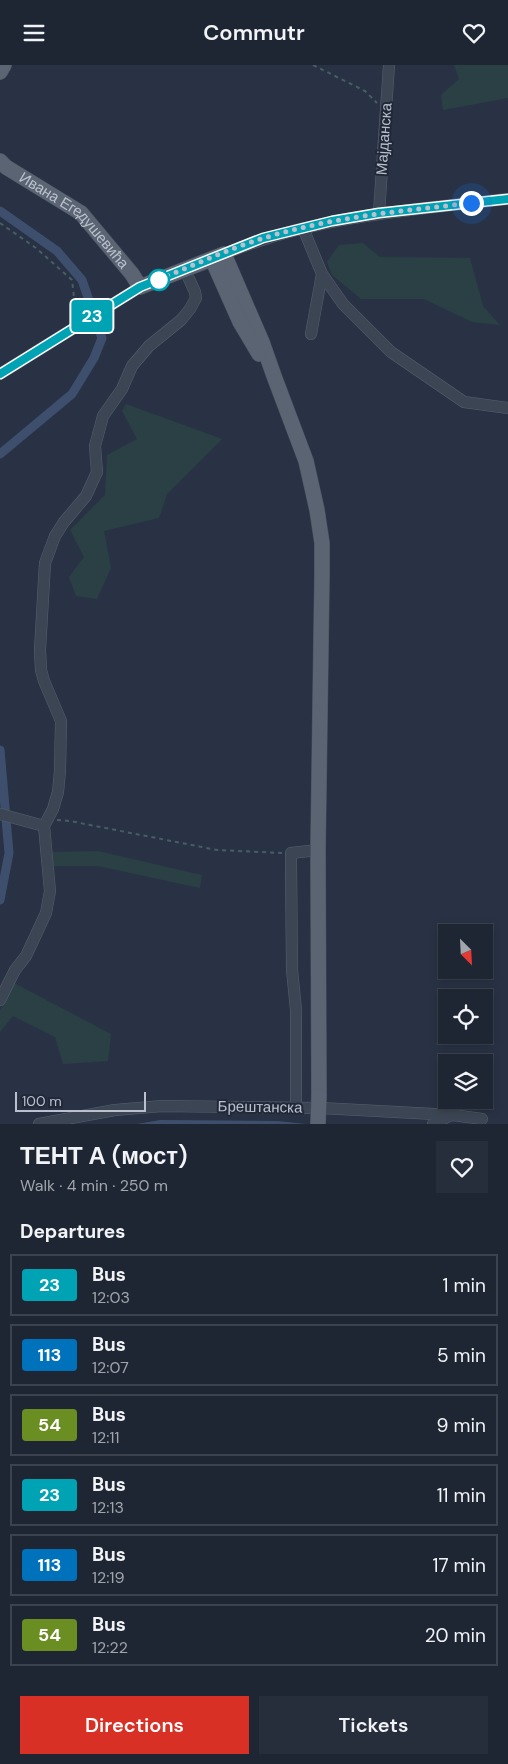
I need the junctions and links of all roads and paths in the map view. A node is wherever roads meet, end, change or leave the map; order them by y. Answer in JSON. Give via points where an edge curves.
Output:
{"nodes":[{"id":1,"x":4,"y":65,"type":"edge"},
{"id":2,"x":313,"y":65,"type":"edge"},
{"id":3,"x":389,"y":65,"type":"edge"},
{"id":4,"x":0,"y":72,"type":"edge"},
{"id":5,"x":386,"y":111,"type":"junction"},
{"id":6,"x":0,"y":161,"type":"edge"},
{"id":7,"x":508,"y":199,"type":"edge"},
{"id":8,"x":379,"y":213,"type":"junction"},
{"id":9,"x":0,"y":223,"type":"edge"},
{"id":10,"x":303,"y":228,"type":"junction"},
{"id":11,"x":218,"y":256,"type":"junction"},
{"id":12,"x":185,"y":270,"type":"junction"},
{"id":13,"x":322,"y":274,"type":"junction"},
{"id":14,"x":140,"y":287,"type":"junction"},
{"id":15,"x":83,"y":322,"type":"junction"},
{"id":16,"x":311,"y":334,"type":"dead end"},
{"id":17,"x":0,"y":374,"type":"edge"},
{"id":18,"x":508,"y":408,"type":"edge"},
{"id":19,"x":6,"y":816,"type":"edge"},
{"id":20,"x":46,"y":823,"type":"junction"},
{"id":21,"x":318,"y":849,"type":"junction"},
{"id":22,"x":291,"y":853,"type":"junction"},
{"id":23,"x":0,"y":1000,"type":"edge"},
{"id":24,"x":296,"y":1108,"type":"junction"},
{"id":25,"x":453,"y":1115,"type":"junction"},
{"id":26,"x":482,"y":1119,"type":"dead end"},
{"id":27,"x":39,"y":1124,"type":"edge"},
{"id":28,"x":318,"y":1124,"type":"edge"},
{"id":29,"x":433,"y":1124,"type":"edge"}],
"edges":[{"from":1,"to":4,"type":"main road"},
{"from":2,"to":5,"type":"path","via":[[365,91]]},
{"from":3,"to":5,"type":"street","name":"Мајданска"},
{"from":5,"to":8,"type":"street","name":"Мајданска"},
{"from":6,"to":14,"type":"main road","name":"Ивана Егедушевића","via":[[81,213]]},
{"from":7,"to":8,"type":"street"},
{"from":8,"to":10,"type":"street"},
{"from":9,"to":15,"type":"path","via":[[36,248],[72,280]]},
{"from":10,"to":11,"type":"street","via":[[263,238]]},
{"from":10,"to":13,"type":"street"},
{"from":11,"to":12,"type":"main road"},
{"from":11,"to":21,"type":"main road","via":[[262,341],[306,461],[318,510],[322,550]]},
{"from":12,"to":14,"type":"main road"},
{"from":12,"to":20,"type":"street","via":[[196,298],[181,321],[148,346],[132,366],[122,389],[103,416],[95,446],[98,472],[86,496],[55,536],[45,563],[41,670],[60,721],[58,792]]},
{"from":13,"to":16,"type":"street"},
{"from":13,"to":18,"type":"street","via":[[343,304],[391,352],[464,402]]},
{"from":14,"to":15,"type":"street"},
{"from":15,"to":17,"type":"street"},
{"from":19,"to":20,"type":"street"},
{"from":20,"to":22,"type":"path","via":[[70,821],[217,850]]},
{"from":20,"to":23,"type":"street","via":[[50,891],[46,913],[26,957],[15,970]]},
{"from":21,"to":22,"type":"street"},
{"from":21,"to":28,"type":"main road","bridge":true},
{"from":22,"to":24,"type":"street"},
{"from":24,"to":25,"type":"street","name":"Брештанска"},
{"from":24,"to":27,"type":"street","name":"Брештанска","via":[[162,1105]]},
{"from":25,"to":26,"type":"street","name":"Брештанска"},
{"from":25,"to":29,"type":"street"}]}
